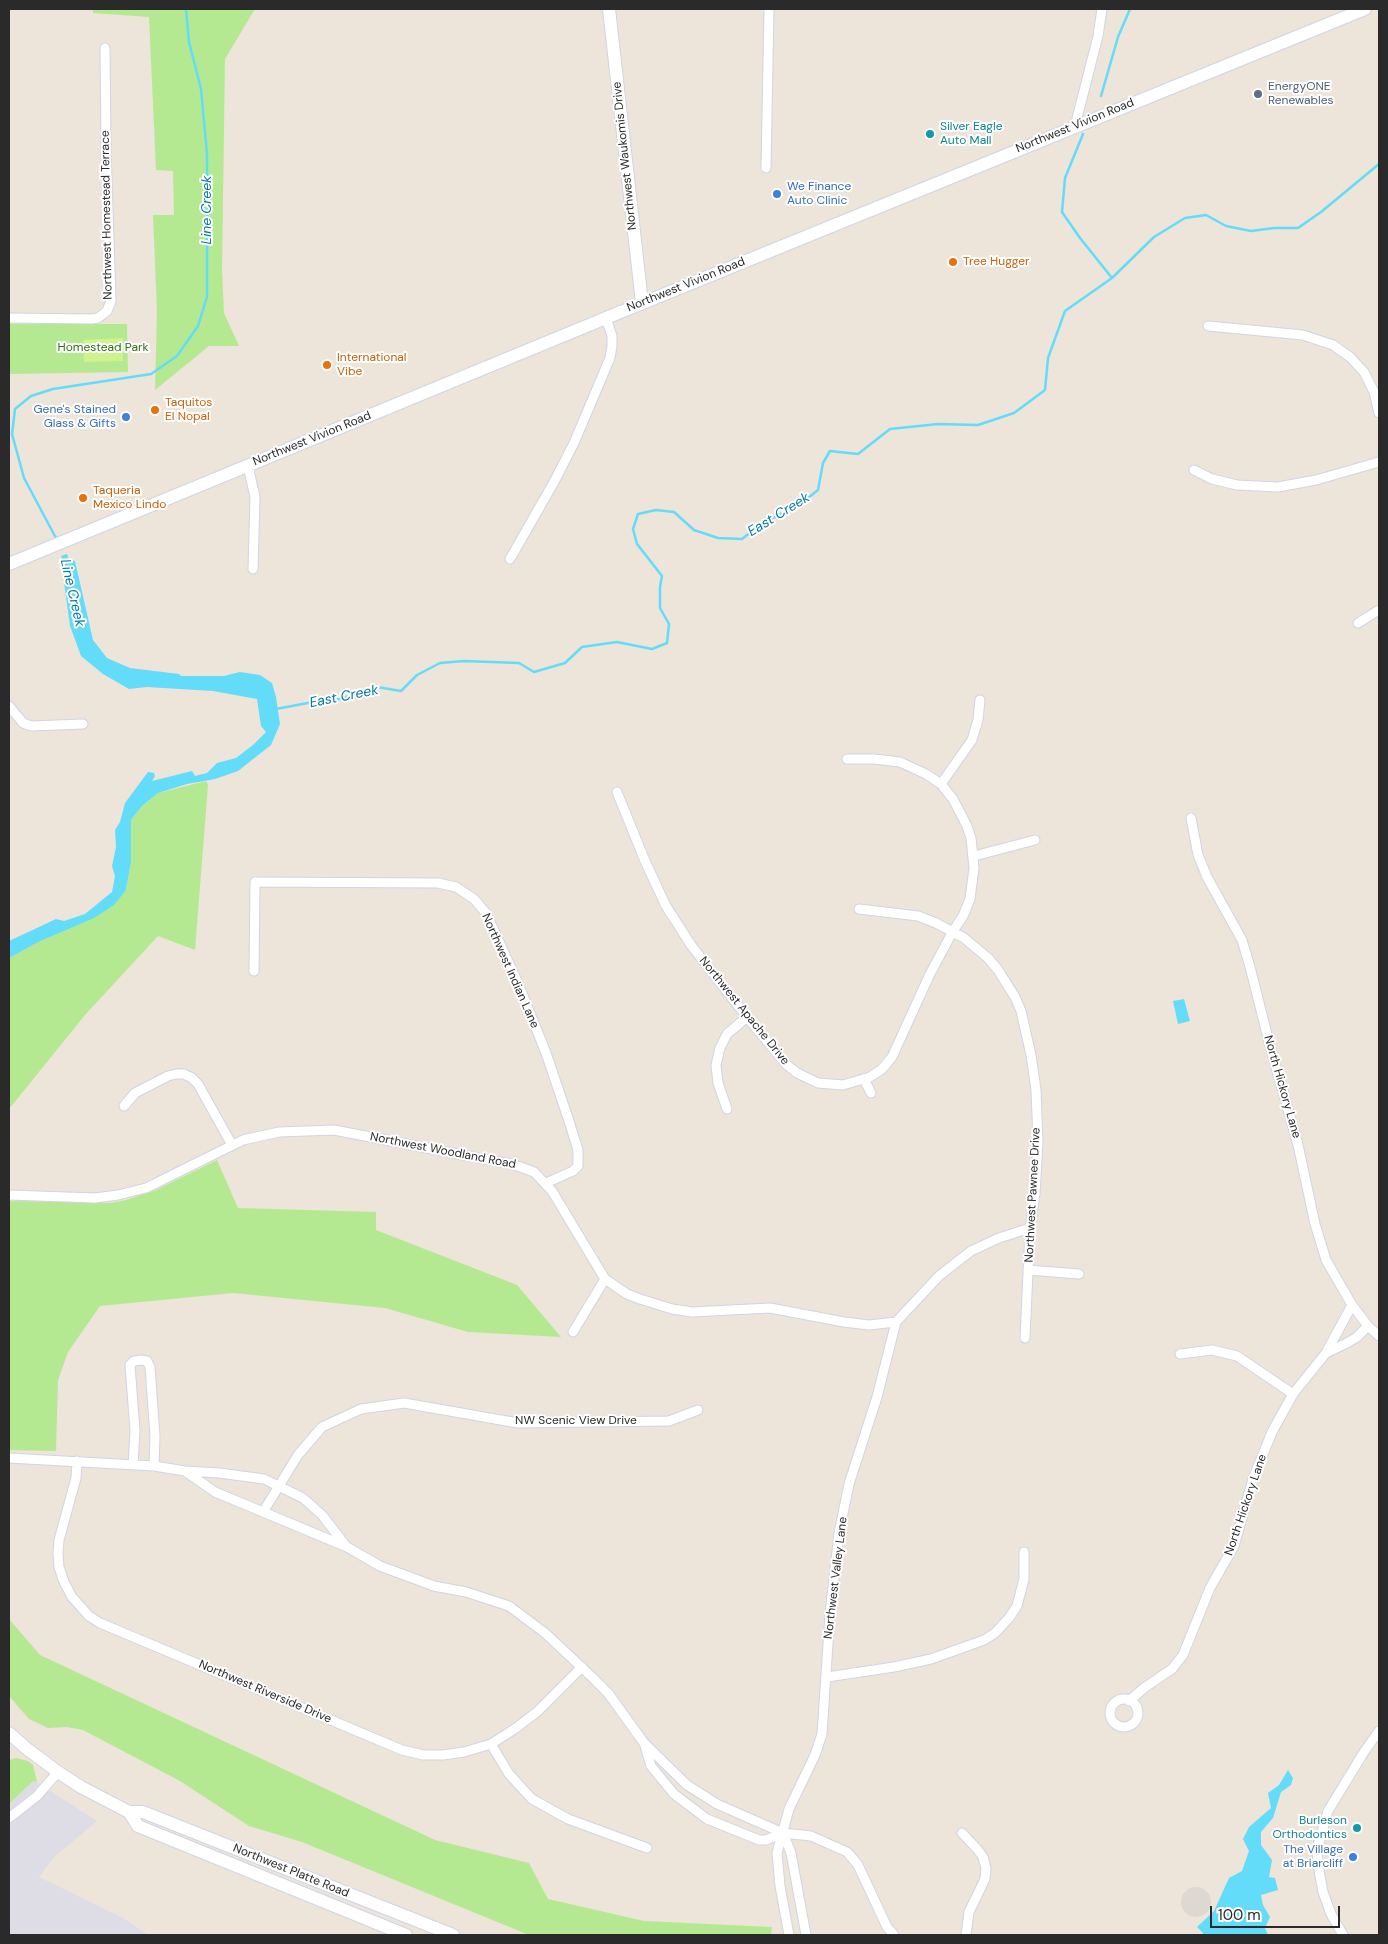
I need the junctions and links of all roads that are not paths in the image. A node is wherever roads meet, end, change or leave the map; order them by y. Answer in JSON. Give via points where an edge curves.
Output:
{"nodes":[{"id":1,"x":609,"y":9,"type":"edge"},
{"id":2,"x":769,"y":9,"type":"edge"},
{"id":3,"x":1102,"y":9,"type":"edge"},
{"id":4,"x":1365,"y":9,"type":"edge"},
{"id":5,"x":105,"y":48,"type":"dead end"},
{"id":6,"x":1075,"y":126,"type":"junction"},
{"id":7,"x":766,"y":168,"type":"dead end"},
{"id":8,"x":642,"y":303,"type":"junction"},
{"id":9,"x":9,"y":318,"type":"edge"},
{"id":10,"x":606,"y":318,"type":"junction"},
{"id":11,"x":1208,"y":326,"type":"dead end"},
{"id":12,"x":1379,"y":413,"type":"edge"},
{"id":13,"x":1379,"y":462,"type":"edge"},
{"id":14,"x":248,"y":466,"type":"junction"},
{"id":15,"x":1194,"y":470,"type":"dead end"},
{"id":16,"x":510,"y":559,"type":"dead end"},
{"id":17,"x":9,"y":564,"type":"edge"},
{"id":18,"x":253,"y":569,"type":"dead end"},
{"id":19,"x":1379,"y":610,"type":"edge"},
{"id":20,"x":1358,"y":623,"type":"dead end"},
{"id":21,"x":980,"y":700,"type":"dead end"},
{"id":22,"x":9,"y":706,"type":"edge"},
{"id":23,"x":83,"y":724,"type":"dead end"},
{"id":24,"x":847,"y":760,"type":"dead end"},
{"id":25,"x":941,"y":784,"type":"junction"},
{"id":26,"x":617,"y":792,"type":"dead end"},
{"id":27,"x":1191,"y":818,"type":"dead end"},
{"id":28,"x":1035,"y":840,"type":"dead end"},
{"id":29,"x":974,"y":856,"type":"junction"},
{"id":30,"x":859,"y":909,"type":"dead end"},
{"id":31,"x":953,"y":931,"type":"junction"},
{"id":32,"x":254,"y":971,"type":"dead end"},
{"id":33,"x":747,"y":1017,"type":"junction"},
{"id":34,"x":864,"y":1079,"type":"junction"},
{"id":35,"x":870,"y":1093,"type":"dead end"},
{"id":36,"x":124,"y":1106,"type":"dead end"},
{"id":37,"x":727,"y":1108,"type":"dead end"},
{"id":38,"x":232,"y":1145,"type":"junction"},
{"id":39,"x":546,"y":1182,"type":"junction"},
{"id":40,"x":9,"y":1195,"type":"edge"},
{"id":41,"x":1030,"y":1228,"type":"junction"},
{"id":42,"x":1028,"y":1270,"type":"junction"},
{"id":43,"x":1079,"y":1274,"type":"dead end"},
{"id":44,"x":605,"y":1279,"type":"junction"},
{"id":45,"x":1352,"y":1305,"type":"junction"},
{"id":46,"x":896,"y":1322,"type":"junction"},
{"id":47,"x":1368,"y":1326,"type":"junction"},
{"id":48,"x":573,"y":1332,"type":"dead end"},
{"id":49,"x":1379,"y":1336,"type":"edge"},
{"id":50,"x":1025,"y":1338,"type":"dead end"},
{"id":51,"x":1326,"y":1353,"type":"junction"},
{"id":52,"x":1180,"y":1354,"type":"dead end"},
{"id":53,"x":1293,"y":1394,"type":"junction"},
{"id":54,"x":698,"y":1410,"type":"dead end"},
{"id":55,"x":9,"y":1458,"type":"edge"},
{"id":56,"x":77,"y":1461,"type":"junction"},
{"id":57,"x":132,"y":1465,"type":"junction"},
{"id":58,"x":154,"y":1466,"type":"junction"},
{"id":59,"x":185,"y":1472,"type":"junction"},
{"id":60,"x":279,"y":1486,"type":"junction"},
{"id":61,"x":263,"y":1512,"type":"junction"},
{"id":62,"x":347,"y":1548,"type":"junction"},
{"id":63,"x":1024,"y":1552,"type":"dead end"},
{"id":64,"x":582,"y":1667,"type":"junction"},
{"id":65,"x":827,"y":1676,"type":"junction"},
{"id":66,"x":1130,"y":1701,"type":"dead end"},
{"id":67,"x":1379,"y":1731,"type":"edge"},
{"id":68,"x":10,"y":1737,"type":"edge"},
{"id":69,"x":644,"y":1743,"type":"junction"},
{"id":70,"x":491,"y":1744,"type":"junction"},
{"id":71,"x":58,"y":1772,"type":"junction"},
{"id":72,"x":129,"y":1812,"type":"junction"},
{"id":73,"x":9,"y":1818,"type":"edge"},
{"id":74,"x":783,"y":1833,"type":"junction"},
{"id":75,"x":962,"y":1833,"type":"dead end"},
{"id":76,"x":647,"y":1848,"type":"dead end"},
{"id":77,"x":406,"y":1935,"type":"edge"},
{"id":78,"x":453,"y":1935,"type":"edge"},
{"id":79,"x":789,"y":1935,"type":"edge"},
{"id":80,"x":806,"y":1935,"type":"edge"},
{"id":81,"x":894,"y":1935,"type":"edge"},
{"id":82,"x":966,"y":1935,"type":"edge"},
{"id":83,"x":1343,"y":1935,"type":"edge"}],
"edges":[{"from":1,"to":8,"type":"main road","name":"Northwest Waukomis Drive"},
{"from":2,"to":7,"type":"street"},
{"from":3,"to":6,"type":"street"},
{"from":4,"to":6,"type":"main road","name":"Northwest Vivion Road"},
{"from":5,"to":9,"type":"street","name":"Northwest Homestead Terrace","via":[[111,301],[107,311],[98,318]]},
{"from":6,"to":8,"type":"main road","name":"Northwest Vivion Road"},
{"from":8,"to":10,"type":"main road","name":"Northwest Vivion Road"},
{"from":10,"to":14,"type":"main road","name":"Northwest Vivion Road"},
{"from":10,"to":16,"type":"street","via":[[612,336],[610,358],[574,443]]},
{"from":11,"to":12,"type":"street","via":[[1303,335],[1333,345],[1364,372],[1374,392]]},
{"from":13,"to":15,"type":"street","via":[[1278,487],[1222,482]]},
{"from":14,"to":17,"type":"main road","name":"Northwest Vivion Road"},
{"from":14,"to":18,"type":"street","via":[[255,497]]},
{"from":19,"to":20,"type":"street"},
{"from":21,"to":25,"type":"street","via":[[972,740]]},
{"from":22,"to":23,"type":"street","via":[[23,723],[31,726]]},
{"from":24,"to":25,"type":"street","via":[[900,762]]},
{"from":25,"to":29,"type":"street","name":"Northwest Apache Drive","via":[[964,818]]},
{"from":26,"to":33,"type":"street","name":"Northwest Apache Drive","via":[[666,906],[691,945]]},
{"from":27,"to":45,"type":"street","name":"North Hickory Lane","via":[[1198,855],[1242,940],[1250,966],[1326,1260]]},
{"from":28,"to":29,"type":"street"},
{"from":29,"to":31,"type":"street","name":"Northwest Apache Drive","via":[[972,890],[963,916]]},
{"from":30,"to":31,"type":"street","name":"Northwest Pawnee Drive","via":[[918,916]]},
{"from":31,"to":34,"type":"street","name":"Northwest Apache Drive","via":[[892,1056],[882,1069]]},
{"from":31,"to":41,"type":"street","name":"Northwest Pawnee Drive","via":[[998,970],[1015,997],[1026,1026],[1037,1116],[1037,1168]]},
{"from":32,"to":39,"type":"street","name":"Northwest Indian Lane","via":[[255,882],[438,883],[456,887],[474,899],[486,914],[518,981],[578,1150],[578,1166]]},
{"from":33,"to":34,"type":"street","name":"Northwest Apache Drive","via":[[797,1073],[831,1085]]},
{"from":33,"to":37,"type":"street","via":[[728,1034],[716,1065],[718,1083]]},
{"from":34,"to":35,"type":"street"},
{"from":36,"to":38,"type":"street","via":[[135,1093],[168,1076],[184,1074],[198,1084]]},
{"from":38,"to":39,"type":"street","name":"Northwest Woodland Road","via":[[269,1133],[334,1130],[515,1165],[534,1172]]},
{"from":38,"to":40,"type":"street","name":"Northwest Woodland Road","via":[[146,1188],[118,1195],[95,1198]]},
{"from":39,"to":44,"type":"street","name":"Northwest Woodland Road"},
{"from":41,"to":42,"type":"street","name":"Northwest Pawnee Drive"},
{"from":41,"to":46,"type":"street","via":[[971,1251],[939,1276]]},
{"from":42,"to":43,"type":"street"},
{"from":42,"to":50,"type":"street","name":"Northwest Pawnee Drive"},
{"from":44,"to":46,"type":"street","name":"Northwest Woodland Road","via":[[633,1297],[692,1312],[770,1308],[869,1325]]},
{"from":44,"to":48,"type":"street"},
{"from":45,"to":47,"type":"street"},
{"from":45,"to":51,"type":"street","name":"North Hickory Lane"},
{"from":46,"to":65,"type":"street","name":"Northwest Valley Lane","via":[[877,1397],[849,1484],[839,1533]]},
{"from":47,"to":49,"type":"street"},
{"from":47,"to":51,"type":"street","name":"North Hickory Lane","via":[[1357,1337]]},
{"from":51,"to":53,"type":"street","name":"North Hickory Lane"},
{"from":52,"to":53,"type":"street","via":[[1212,1350],[1237,1356]]},
{"from":53,"to":66,"type":"street","name":"North Hickory Lane","via":[[1272,1432],[1253,1479],[1234,1546],[1210,1588],[1183,1655],[1172,1669]]},
{"from":54,"to":60,"type":"street","name":"NW Scenic View Drive","via":[[669,1421],[518,1423],[404,1402],[361,1409],[322,1427],[298,1455]]},
{"from":55,"to":56,"type":"street"},
{"from":56,"to":57,"type":"street"},
{"from":56,"to":70,"type":"street","name":"Northwest Riverside Drive","via":[[76,1478],[59,1540],[59,1567],[72,1597],[89,1616],[402,1750],[442,1755]]},
{"from":57,"to":58,"type":"street"},
{"from":57,"to":58,"type":"street","via":[[135,1431],[130,1366],[141,1360],[147,1361],[150,1367]]},
{"from":58,"to":59,"type":"street"},
{"from":59,"to":60,"type":"street","via":[[264,1479]]},
{"from":59,"to":61,"type":"street","via":[[216,1492]]},
{"from":60,"to":61,"type":"street","name":"NW Scenic View Drive"},
{"from":60,"to":62,"type":"street","via":[[309,1503]]},
{"from":61,"to":62,"type":"street"},
{"from":62,"to":64,"type":"street","via":[[380,1566],[434,1586],[509,1606],[545,1632]]},
{"from":63,"to":65,"type":"street","via":[[1024,1579],[1017,1606],[996,1633],[931,1660]]},
{"from":64,"to":69,"type":"street","via":[[608,1693]]},
{"from":64,"to":70,"type":"street","name":"Northwest Riverside Drive","via":[[538,1711]]},
{"from":65,"to":74,"type":"street","name":"Northwest Valley Lane","via":[[819,1745],[789,1809]]},
{"from":67,"to":83,"type":"street","via":[[1328,1811],[1317,1848],[1323,1892]]},
{"from":68,"to":71,"type":"main road","name":"Northwest Platte Road"},
{"from":69,"to":74,"type":"street","via":[[687,1785],[717,1804]]},
{"from":69,"to":74,"type":"street","via":[[651,1766],[674,1794],[707,1819],[758,1840]]},
{"from":70,"to":76,"type":"street","via":[[509,1774],[532,1799],[568,1819]]},
{"from":71,"to":72,"type":"main road","name":"Northwest Platte Road"},
{"from":71,"to":73,"type":"street","via":[[37,1796]]},
{"from":72,"to":77,"type":"main road","name":"Northwest Platte Road","via":[[138,1826]]},
{"from":72,"to":78,"type":"main road","name":"Northwest Platte Road","via":[[143,1812]]},
{"from":74,"to":79,"type":"street","name":"Northwest Valley Lane","via":[[777,1853]]},
{"from":74,"to":80,"type":"street"},
{"from":74,"to":81,"type":"street","via":[[811,1836],[853,1858]]},
{"from":75,"to":82,"type":"street","via":[[978,1850],[986,1868],[985,1879],[969,1912]]}]}
